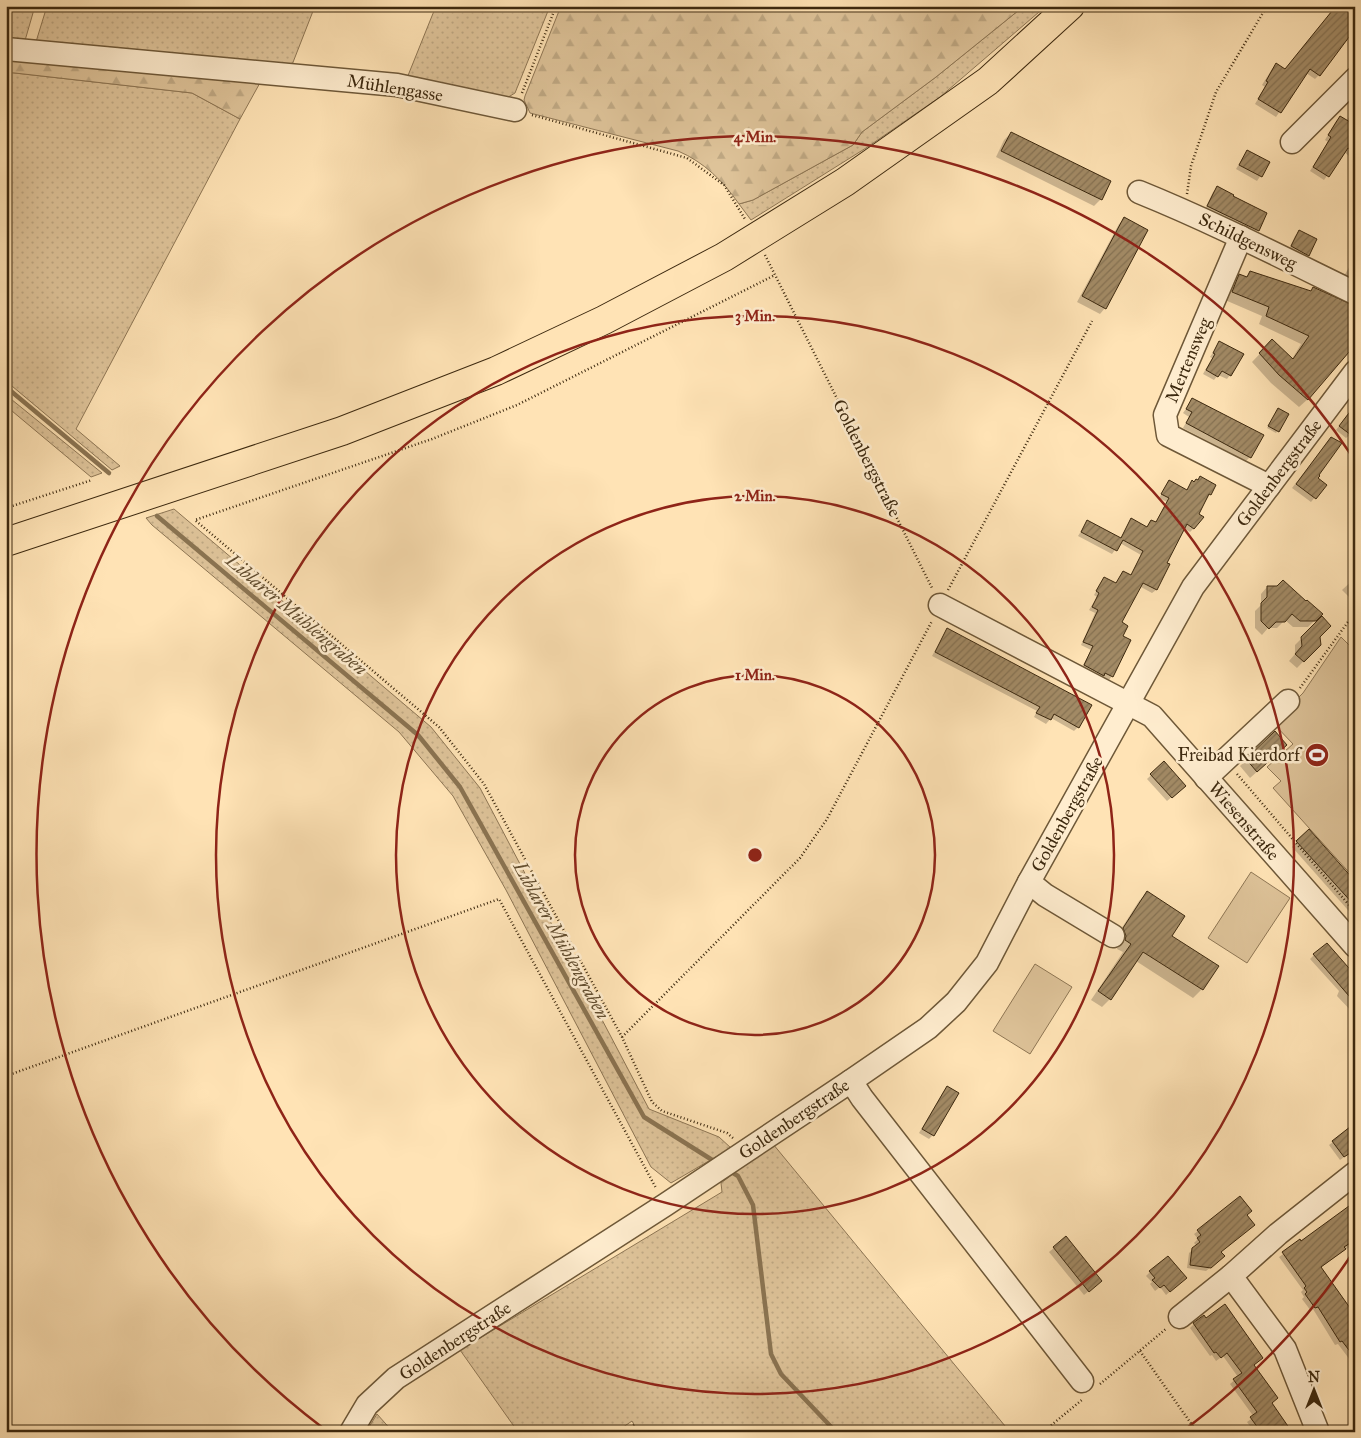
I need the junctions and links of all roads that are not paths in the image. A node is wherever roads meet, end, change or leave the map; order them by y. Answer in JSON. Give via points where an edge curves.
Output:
{"nodes":[{"id":1,"x":1070,"y":6,"type":"edge"},
{"id":2,"x":6,"y":49,"type":"edge"},
{"id":3,"x":1355,"y":80,"type":"edge"},
{"id":4,"x":515,"y":110,"type":"road end"},
{"id":5,"x":1292,"y":142,"type":"dead end"},
{"id":6,"x":1139,"y":192,"type":"dead end"},
{"id":7,"x":1241,"y":237,"type":"junction"},
{"id":8,"x":1355,"y":293,"type":"edge"},
{"id":9,"x":1355,"y":372,"type":"edge"},
{"id":10,"x":1269,"y":486,"type":"junction"},
{"id":11,"x":6,"y":542,"type":"edge"},
{"id":12,"x":940,"y":605,"type":"road end"},
{"id":13,"x":1288,"y":701,"type":"road end"},
{"id":14,"x":1128,"y":704,"type":"junction"},
{"id":15,"x":1206,"y":778,"type":"junction"},
{"id":16,"x":1029,"y":882,"type":"junction"},
{"id":17,"x":1113,"y":936,"type":"dead end"},
{"id":18,"x":1355,"y":946,"type":"edge"},
{"id":19,"x":851,"y":1081,"type":"junction"},
{"id":20,"x":1355,"y":1173,"type":"edge"},
{"id":21,"x":1231,"y":1276,"type":"junction"},
{"id":22,"x":1180,"y":1317,"type":"road end"},
{"id":23,"x":1089,"y":1388,"type":"road end"},
{"id":24,"x":351,"y":1432,"type":"edge"},
{"id":25,"x":1318,"y":1432,"type":"edge"}],
"edges":[{"from":1,"to":11,"type":"main road","via":[[988,81],[845,182],[724,257],[604,320],[496,371],[342,431]]},
{"from":2,"to":4,"type":"street","name":"Mühlengasse","via":[[397,85]]},
{"from":3,"to":5,"type":"street"},
{"from":6,"to":7,"type":"street","name":"Schildgensweg"},
{"from":7,"to":8,"type":"street","name":"Schildgensweg"},
{"from":7,"to":10,"type":"street","name":"Mertensweg","via":[[1165,415],[1168,435]]},
{"from":9,"to":10,"type":"street","name":"Goldenbergstraße"},
{"from":10,"to":14,"type":"street","name":"Goldenbergstraße","via":[[1193,587]]},
{"from":12,"to":14,"type":"street"},
{"from":13,"to":15,"type":"street"},
{"from":14,"to":15,"type":"street","name":"Wiesenstraße","via":[[1152,716]]},
{"from":14,"to":16,"type":"street","name":"Goldenbergstraße"},
{"from":15,"to":18,"type":"street","name":"Wiesenstraße"},
{"from":16,"to":17,"type":"street"},
{"from":16,"to":19,"type":"street","name":"Goldenbergstraße","via":[[987,963],[956,1002],[928,1028]]},
{"from":19,"to":23,"type":"street"},
{"from":19,"to":24,"type":"street","name":"Goldenbergstraße","via":[[396,1378],[367,1405]]},
{"from":20,"to":21,"type":"street"},
{"from":21,"to":22,"type":"street"},
{"from":21,"to":25,"type":"street","via":[[1285,1349]]}]}
